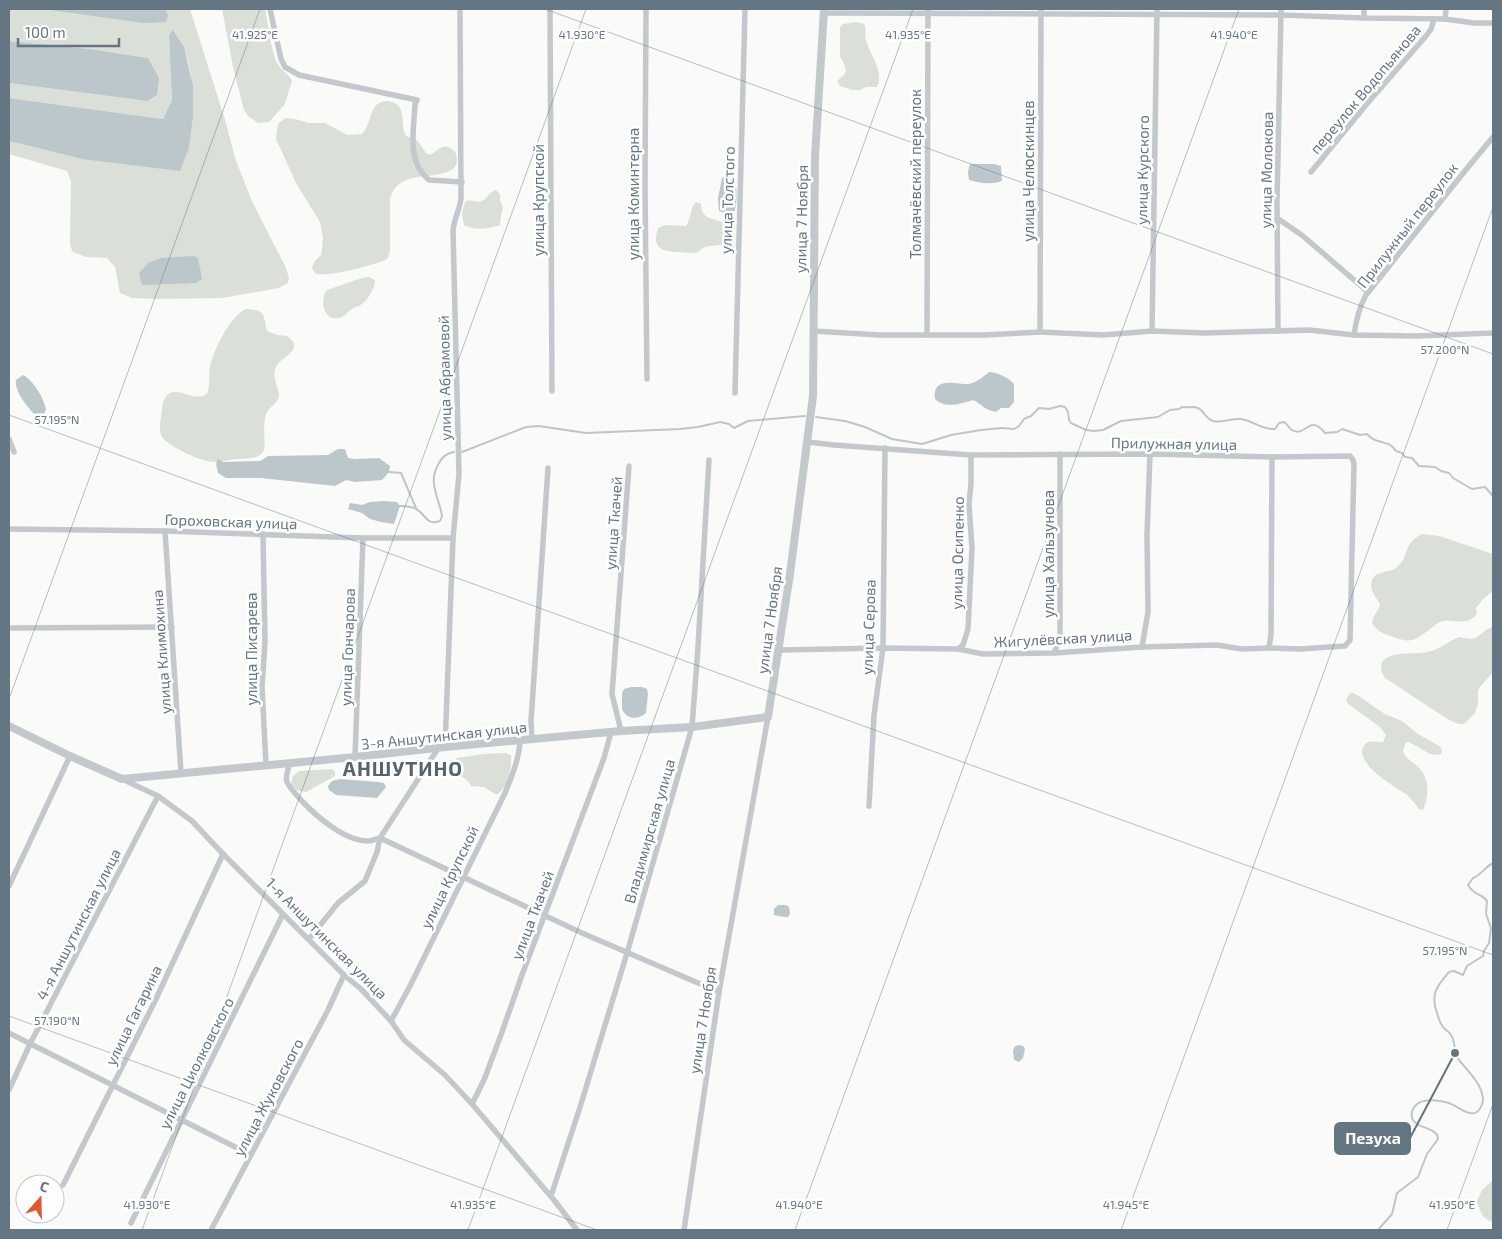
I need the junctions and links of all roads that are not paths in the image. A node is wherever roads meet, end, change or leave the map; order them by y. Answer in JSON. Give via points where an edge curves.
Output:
{"nodes":[{"id":1,"x":270,"y":9,"type":"edge"},
{"id":2,"x":460,"y":9,"type":"edge"},
{"id":3,"x":550,"y":9,"type":"edge"},
{"id":4,"x":646,"y":9,"type":"edge"},
{"id":5,"x":745,"y":9,"type":"edge"},
{"id":6,"x":1364,"y":9,"type":"edge"},
{"id":7,"x":1446,"y":9,"type":"edge"},
{"id":8,"x":824,"y":11,"type":"edge"},
{"id":9,"x":928,"y":11,"type":"edge"},
{"id":10,"x":1041,"y":11,"type":"edge"},
{"id":11,"x":1157,"y":12,"type":"edge"},
{"id":12,"x":1281,"y":12,"type":"edge"},
{"id":13,"x":1364,"y":18,"type":"junction"},
{"id":14,"x":1434,"y":19,"type":"junction"},
{"id":15,"x":1445,"y":19,"type":"junction"},
{"id":16,"x":1493,"y":23,"type":"edge"},
{"id":17,"x":1493,"y":137,"type":"edge"},
{"id":18,"x":1311,"y":172,"type":"dead end"},
{"id":19,"x":462,"y":182,"type":"junction"},
{"id":20,"x":1277,"y":218,"type":"junction"},
{"id":21,"x":1368,"y":292,"type":"junction"},
{"id":22,"x":1152,"y":331,"type":"junction"},
{"id":23,"x":1278,"y":331,"type":"junction"},
{"id":24,"x":813,"y":332,"type":"junction"},
{"id":25,"x":1040,"y":332,"type":"junction"},
{"id":26,"x":1493,"y":333,"type":"edge"},
{"id":27,"x":927,"y":335,"type":"junction"},
{"id":28,"x":1354,"y":335,"type":"junction"},
{"id":29,"x":647,"y":379,"type":"dead end"},
{"id":30,"x":552,"y":391,"type":"dead end"},
{"id":31,"x":735,"y":393,"type":"dead end"},
{"id":32,"x":9,"y":439,"type":"edge"},
{"id":33,"x":807,"y":442,"type":"junction"},
{"id":34,"x":885,"y":448,"type":"junction"},
{"id":35,"x":14,"y":452,"type":"dead end"},
{"id":36,"x":1060,"y":454,"type":"junction"},
{"id":37,"x":1150,"y":454,"type":"junction"},
{"id":38,"x":970,"y":455,"type":"junction"},
{"id":39,"x":1272,"y":457,"type":"junction"},
{"id":40,"x":709,"y":460,"type":"dead end"},
{"id":41,"x":629,"y":466,"type":"dead end"},
{"id":42,"x":548,"y":468,"type":"dead end"},
{"id":43,"x":9,"y":529,"type":"edge"},
{"id":44,"x":165,"y":530,"type":"junction"},
{"id":45,"x":262,"y":534,"type":"junction"},
{"id":46,"x":363,"y":538,"type":"junction"},
{"id":47,"x":453,"y":538,"type":"junction"},
{"id":48,"x":172,"y":626,"type":"junction"},
{"id":49,"x":9,"y":628,"type":"edge"},
{"id":50,"x":1348,"y":645,"type":"joint"},
{"id":51,"x":1142,"y":647,"type":"junction"},
{"id":52,"x":883,"y":648,"type":"junction"},
{"id":53,"x":1268,"y":648,"type":"junction"},
{"id":54,"x":958,"y":649,"type":"junction"},
{"id":55,"x":780,"y":650,"type":"junction"},
{"id":56,"x":1054,"y":653,"type":"junction"},
{"id":57,"x":768,"y":717,"type":"junction"},
{"id":58,"x":9,"y":726,"type":"edge"},
{"id":59,"x":692,"y":727,"type":"junction"},
{"id":60,"x":620,"y":731,"type":"junction"},
{"id":61,"x":611,"y":732,"type":"junction"},
{"id":62,"x":532,"y":740,"type":"junction"},
{"id":63,"x":520,"y":741,"type":"junction"},
{"id":64,"x":442,"y":747,"type":"junction"},
{"id":65,"x":70,"y":756,"type":"junction"},
{"id":66,"x":355,"y":757,"type":"junction"},
{"id":67,"x":290,"y":763,"type":"junction"},
{"id":68,"x":266,"y":765,"type":"junction"},
{"id":69,"x":182,"y":772,"type":"junction"},
{"id":70,"x":122,"y":779,"type":"junction"},
{"id":71,"x":158,"y":796,"type":"junction"},
{"id":72,"x":868,"y":806,"type":"dead end"},
{"id":73,"x":380,"y":838,"type":"junction"},
{"id":74,"x":223,"y":854,"type":"junction"},
{"id":75,"x":462,"y":878,"type":"junction"},
{"id":76,"x":9,"y":886,"type":"edge"},
{"id":77,"x":283,"y":914,"type":"junction"},
{"id":78,"x":545,"y":916,"type":"junction"},
{"id":79,"x":309,"y":939,"type":"junction"},
{"id":80,"x":627,"y":953,"type":"junction"},
{"id":81,"x":344,"y":975,"type":"junction"},
{"id":82,"x":719,"y":992,"type":"junction"},
{"id":83,"x":391,"y":1021,"type":"junction"},
{"id":84,"x":9,"y":1033,"type":"edge"},
{"id":85,"x":30,"y":1044,"type":"junction"},
{"id":86,"x":113,"y":1085,"type":"junction"},
{"id":87,"x":9,"y":1090,"type":"edge"},
{"id":88,"x":472,"y":1104,"type":"junction"},
{"id":89,"x":181,"y":1120,"type":"junction"},
{"id":90,"x":251,"y":1155,"type":"junction"},
{"id":91,"x":65,"y":1180,"type":"edge"},
{"id":92,"x":551,"y":1196,"type":"junction"},
{"id":93,"x":131,"y":1223,"type":"dead end"},
{"id":94,"x":211,"y":1230,"type":"edge"},
{"id":95,"x":577,"y":1230,"type":"edge"},
{"id":96,"x":684,"y":1230,"type":"edge"}],
"edges":[{"from":1,"to":19,"type":"street","via":[[285,67],[299,75],[417,100],[414,153],[420,171],[429,180]]},
{"from":2,"to":19,"type":"street","name":"улица Абрамовой"},
{"from":3,"to":30,"type":"street","name":"улица Крупской"},
{"from":4,"to":29,"type":"street","name":"улица Коминтерна"},
{"from":5,"to":31,"type":"street","name":"улица Толстого"},
{"from":6,"to":13,"type":"street"},
{"from":7,"to":15,"type":"street"},
{"from":8,"to":9,"type":"street"},
{"from":8,"to":24,"type":"street","name":"улица 7 Ноября","via":[[815,157]]},
{"from":9,"to":10,"type":"street"},
{"from":9,"to":27,"type":"street","name":"Толмачёвский переулок"},
{"from":10,"to":11,"type":"street"},
{"from":10,"to":25,"type":"street","name":"улица Челюскинцев"},
{"from":11,"to":12,"type":"street"},
{"from":11,"to":22,"type":"street","name":"улица Курского"},
{"from":12,"to":13,"type":"street"},
{"from":12,"to":20,"type":"street","name":"улица Молокова"},
{"from":13,"to":14,"type":"street"},
{"from":14,"to":15,"type":"street"},
{"from":14,"to":18,"type":"street","name":"переулок Водопьянова","via":[[1426,36]]},
{"from":15,"to":16,"type":"street"},
{"from":17,"to":21,"type":"street","name":"Прилужный переулок"},
{"from":19,"to":47,"type":"street","name":"улица Абрамовой","via":[[461,206],[453,231],[459,474]]},
{"from":20,"to":21,"type":"street"},
{"from":20,"to":23,"type":"street","name":"улица Молокова"},
{"from":21,"to":28,"type":"street","name":"Прилужный переулок","via":[[1361,304]]},
{"from":22,"to":23,"type":"street"},
{"from":22,"to":25,"type":"street","via":[[1103,335]]},
{"from":23,"to":28,"type":"street","via":[[1309,330]]},
{"from":24,"to":27,"type":"street"},
{"from":24,"to":33,"type":"street","name":"улица 7 Ноября","via":[[813,396]]},
{"from":25,"to":27,"type":"street"},
{"from":26,"to":28,"type":"street"},
{"from":32,"to":35,"type":"street"},
{"from":33,"to":34,"type":"street","name":"Прилужная улица"},
{"from":33,"to":55,"type":"street","name":"улица 7 Ноября"},
{"from":34,"to":38,"type":"street","name":"Прилужная улица"},
{"from":34,"to":52,"type":"street","name":"улица Серова"},
{"from":36,"to":37,"type":"street","name":"Прилужная улица"},
{"from":36,"to":38,"type":"street","name":"Прилужная улица"},
{"from":36,"to":56,"type":"street","name":"улица Хальзунова","via":[[1060,639]]},
{"from":37,"to":39,"type":"street","name":"Прилужная улица"},
{"from":37,"to":51,"type":"street","via":[[1148,612]]},
{"from":38,"to":54,"type":"street","name":"улица Осипенко","via":[[972,548],[968,629],[963,645]]},
{"from":39,"to":50,"type":"street","name":"Прилужная улица","via":[[1350,456],[1353,460]]},
{"from":39,"to":53,"type":"street","via":[[1272,634]]},
{"from":40,"to":59,"type":"street","name":"Владимирская улица"},
{"from":41,"to":60,"type":"street","name":"улица Ткачей","via":[[612,694]]},
{"from":42,"to":62,"type":"street"},
{"from":43,"to":44,"type":"street","name":"Гороховская улица"},
{"from":44,"to":45,"type":"street","name":"Гороховская улица"},
{"from":44,"to":48,"type":"street","name":"улица Климохина"},
{"from":45,"to":46,"type":"street","name":"Гороховская улица"},
{"from":45,"to":68,"type":"street","name":"улица Писарева","via":[[265,642],[262,687]]},
{"from":46,"to":47,"type":"street","name":"Гороховская улица"},
{"from":46,"to":66,"type":"street","name":"улица Гончарова"},
{"from":47,"to":64,"type":"street","name":"улица Абрамовой"},
{"from":48,"to":49,"type":"street"},
{"from":48,"to":69,"type":"street","name":"улица Климохина"},
{"from":50,"to":53,"type":"street","name":"Жигулёвская улица"},
{"from":51,"to":53,"type":"street","name":"Жигулёвская улица","via":[[1217,645],[1242,650]]},
{"from":51,"to":56,"type":"street","name":"Жигулёвская улица"},
{"from":52,"to":54,"type":"street","name":"Жигулёвская улица"},
{"from":52,"to":55,"type":"street","name":"Жигулёвская улица"},
{"from":52,"to":72,"type":"street","name":"улица Серова","via":[[874,715]]},
{"from":54,"to":56,"type":"street","name":"Жигулёвская улица","via":[[983,654]]},
{"from":55,"to":57,"type":"street","name":"улица 7 Ноября"},
{"from":57,"to":59,"type":"street","name":"3-я Аншутинская улица"},
{"from":57,"to":82,"type":"street","name":"улица 7 Ноября"},
{"from":58,"to":65,"type":"street","name":"1-я Аншутинская улица"},
{"from":59,"to":60,"type":"street","name":"3-я Аншутинская улица"},
{"from":59,"to":80,"type":"street","name":"Владимирская улица"},
{"from":60,"to":61,"type":"street","name":"3-я Аншутинская улица"},
{"from":61,"to":62,"type":"street","name":"3-я Аншутинская улица"},
{"from":61,"to":78,"type":"street","name":"улица Ткачей"},
{"from":62,"to":63,"type":"street","name":"3-я Аншутинская улица"},
{"from":63,"to":64,"type":"street","name":"3-я Аншутинская улица"},
{"from":63,"to":75,"type":"street","name":"улица Крупской","via":[[510,782]]},
{"from":64,"to":66,"type":"street","name":"3-я Аншутинская улица"},
{"from":64,"to":73,"type":"street"},
{"from":65,"to":70,"type":"street","name":"1-я Аншутинская улица"},
{"from":65,"to":76,"type":"street"},
{"from":66,"to":67,"type":"street","name":"3-я Аншутинская улица"},
{"from":67,"to":68,"type":"street","name":"3-я Аншутинская улица"},
{"from":67,"to":73,"type":"street","via":[[287,783],[316,815],[352,837],[368,841]]},
{"from":68,"to":69,"type":"street","name":"3-я Аншутинская улица"},
{"from":69,"to":70,"type":"street","name":"3-я Аншутинская улица"},
{"from":70,"to":71,"type":"street","name":"1-я Аншутинская улица"},
{"from":71,"to":74,"type":"street","name":"1-я Аншутинская улица","via":[[192,821]]},
{"from":71,"to":85,"type":"street","name":"4-я Аншутинская улица"},
{"from":73,"to":75,"type":"street"},
{"from":73,"to":79,"type":"street","via":[[365,881],[338,903]]},
{"from":74,"to":77,"type":"street","name":"1-я Аншутинская улица"},
{"from":74,"to":86,"type":"street","name":"улица Гагарина"},
{"from":75,"to":78,"type":"street"},
{"from":75,"to":83,"type":"street","name":"улица Крупской"},
{"from":77,"to":79,"type":"street","name":"1-я Аншутинская улица"},
{"from":77,"to":89,"type":"street","name":"улица Циолковского"},
{"from":78,"to":80,"type":"street"},
{"from":78,"to":88,"type":"street","name":"улица Ткачей"},
{"from":79,"to":81,"type":"street","name":"1-я Аншутинская улица"},
{"from":80,"to":82,"type":"street"},
{"from":80,"to":92,"type":"street","name":"Владимирская улица"},
{"from":81,"to":83,"type":"street","name":"1-я Аншутинская улица"},
{"from":81,"to":90,"type":"street","name":"улица Жуковского"},
{"from":82,"to":96,"type":"street","name":"улица 7 Ноября"},
{"from":83,"to":88,"type":"street","name":"1-я Аншутинская улица","via":[[404,1040],[445,1075]]},
{"from":84,"to":85,"type":"street"},
{"from":85,"to":86,"type":"street"},
{"from":85,"to":87,"type":"street","name":"4-я Аншутинская улица"},
{"from":86,"to":89,"type":"street"},
{"from":86,"to":91,"type":"street","name":"улица Гагарина"},
{"from":88,"to":92,"type":"street","name":"1-я Аншутинская улица"},
{"from":89,"to":90,"type":"street"},
{"from":89,"to":93,"type":"street","name":"улица Циолковского"},
{"from":90,"to":94,"type":"street","name":"улица Жуковского"},
{"from":92,"to":95,"type":"street","name":"1-я Аншутинская улица"}]}
